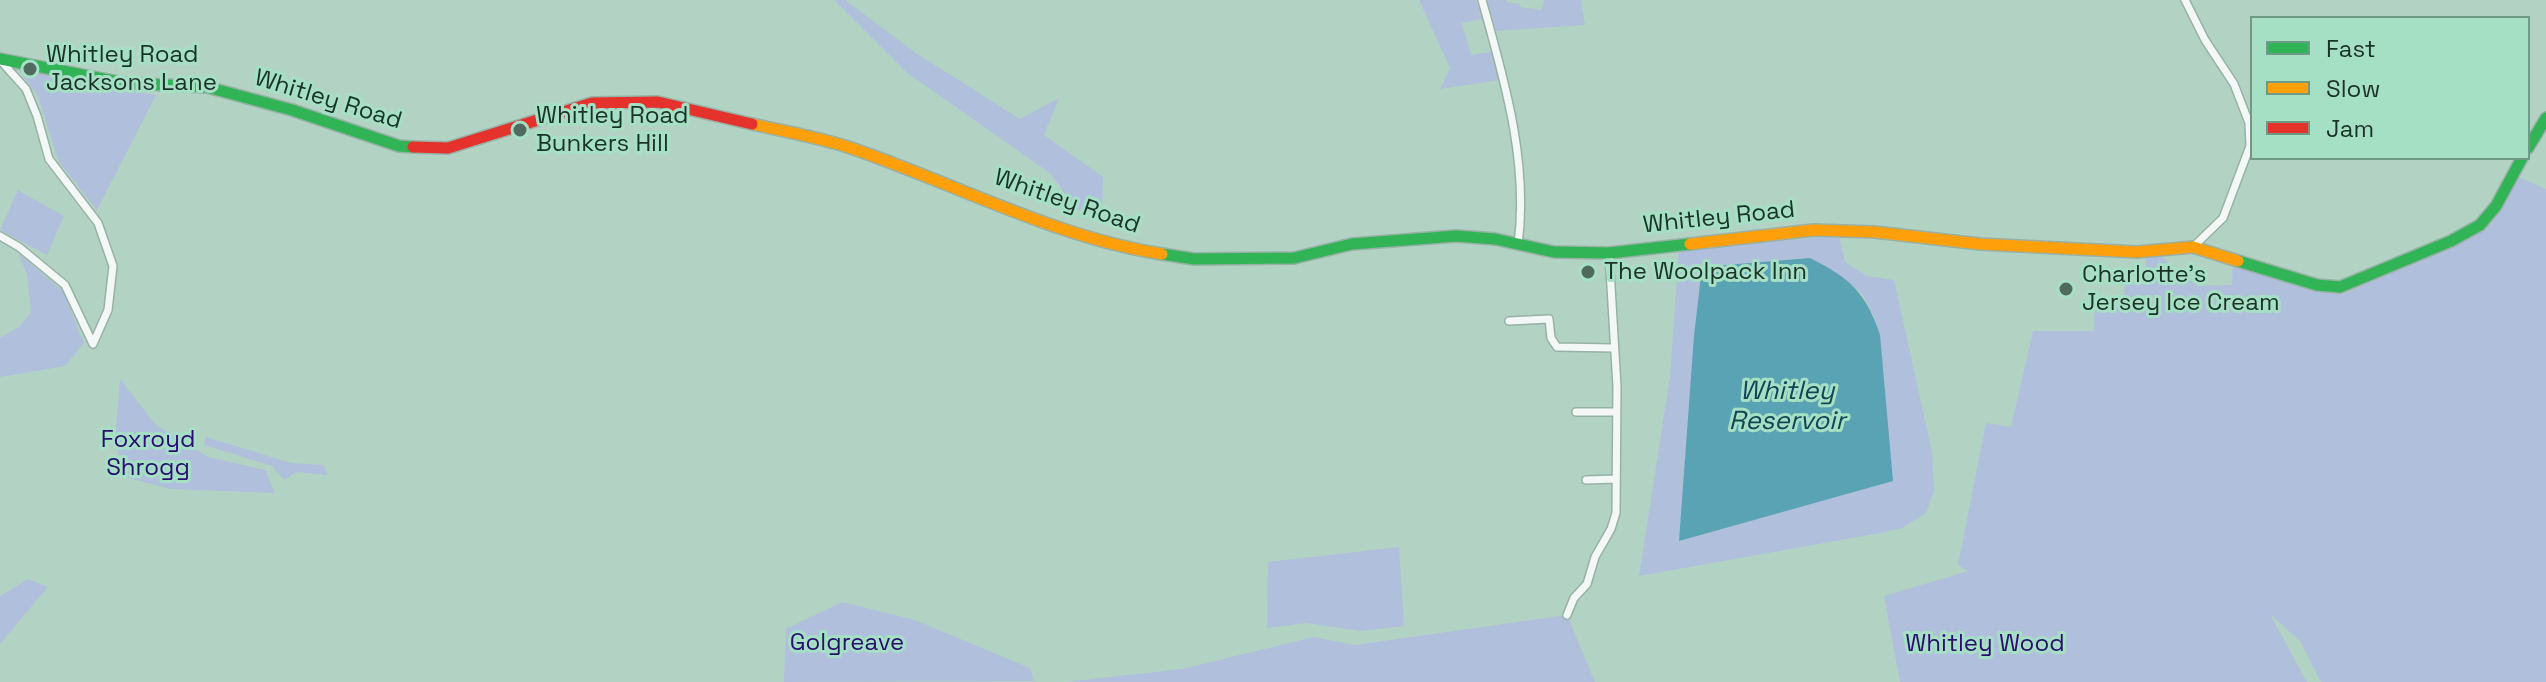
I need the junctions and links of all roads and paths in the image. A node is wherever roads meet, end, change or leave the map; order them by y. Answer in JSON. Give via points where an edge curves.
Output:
{"nodes":[{"id":1,"x":1482,"y":0,"type":"edge"},
{"id":2,"x":2185,"y":0,"type":"edge"},
{"id":3,"x":0,"y":59,"type":"edge"},
{"id":4,"x":2546,"y":118,"type":"edge"},
{"id":5,"x":2530,"y":145,"type":"edge"},
{"id":6,"x":2521,"y":160,"type":"edge"},
{"id":7,"x":0,"y":236,"type":"edge"},
{"id":8,"x":1518,"y":245,"type":"junction"},
{"id":9,"x":2193,"y":247,"type":"junction"},
{"id":10,"x":1609,"y":253,"type":"junction"},
{"id":11,"x":1509,"y":321,"type":"dead end"},
{"id":12,"x":1614,"y":348,"type":"junction"},
{"id":13,"x":1576,"y":412,"type":"dead end"},
{"id":14,"x":1616,"y":412,"type":"junction"},
{"id":15,"x":1616,"y":479,"type":"junction"},
{"id":16,"x":1586,"y":480,"type":"dead end"},
{"id":17,"x":1567,"y":615,"type":"dead end"}],
"edges":[{"from":1,"to":8,"type":"street","via":[[1515,138]]},
{"from":2,"to":9,"type":"street","via":[[2234,84],[2249,123],[2250,146],[2223,218]]},
{"from":3,"to":7,"type":"street","via":[[26,89],[49,159],[98,223],[113,266],[108,310],[93,344],[65,285]]},
{"from":3,"to":8,"type":"street","name":"Whitley Road","via":[[124,83],[207,87],[399,146],[448,148],[592,103],[658,102],[845,146],[1060,227],[1125,248],[1194,259],[1294,258],[1414,237],[1495,239]]},
{"from":4,"to":5,"type":"street"},
{"from":6,"to":9,"type":"street","via":[[2480,225],[2340,287],[2317,285]]},
{"from":8,"to":10,"type":"street","name":"Whitley Road"},
{"from":9,"to":10,"type":"street","name":"Whitley Road","via":[[2137,252],[1814,230]]},
{"from":10,"to":12,"type":"street"},
{"from":11,"to":12,"type":"street","via":[[1549,319],[1557,347]]},
{"from":12,"to":14,"type":"street"},
{"from":13,"to":14,"type":"street"},
{"from":14,"to":15,"type":"street"},
{"from":15,"to":16,"type":"street"},
{"from":15,"to":17,"type":"street","via":[[1611,529]]}]}
